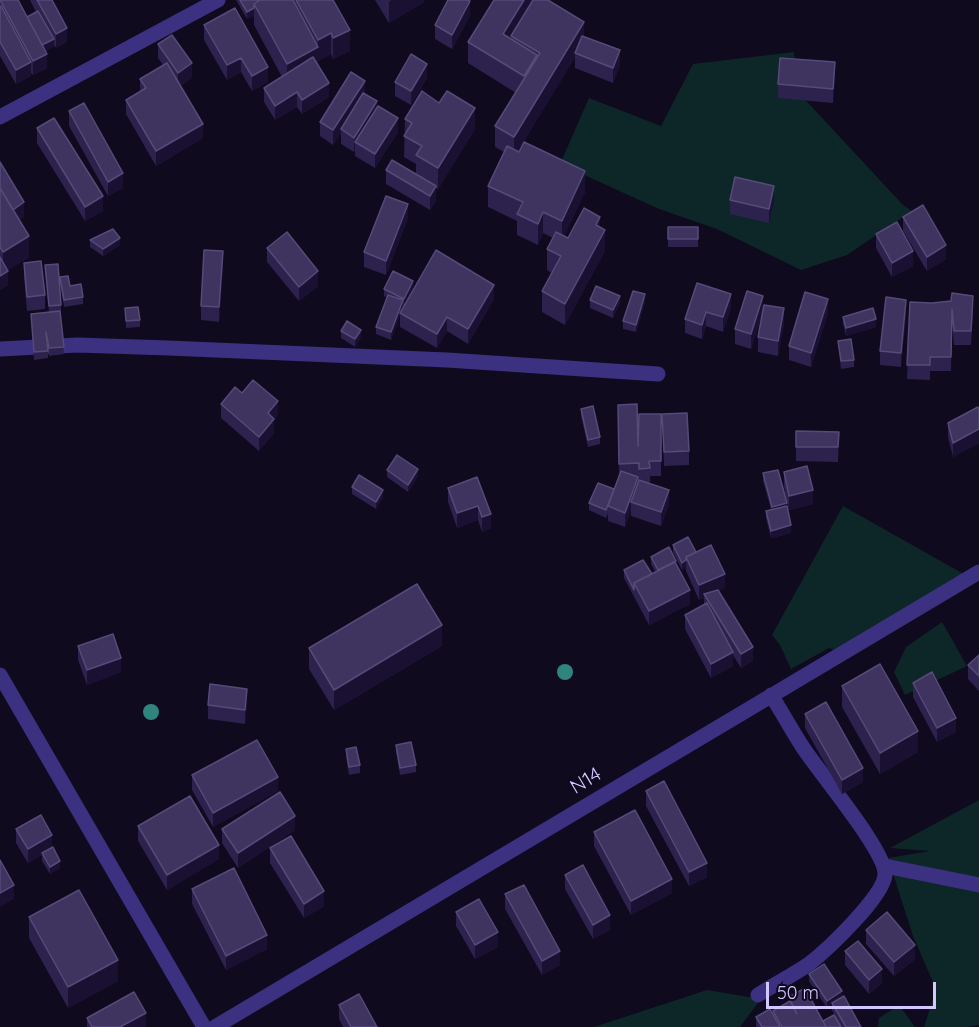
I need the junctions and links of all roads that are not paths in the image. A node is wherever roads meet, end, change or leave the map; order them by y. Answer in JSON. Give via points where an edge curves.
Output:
{"nodes":[{"id":1,"x":218,"y":0,"type":"edge"},
{"id":2,"x":0,"y":117,"type":"edge"},
{"id":3,"x":0,"y":349,"type":"edge"},
{"id":4,"x":658,"y":374,"type":"dead end"},
{"id":5,"x":979,"y":572,"type":"edge"},
{"id":6,"x":0,"y":675,"type":"edge"},
{"id":7,"x":771,"y":695,"type":"junction"},
{"id":8,"x":885,"y":866,"type":"junction"},
{"id":9,"x":979,"y":885,"type":"edge"},
{"id":10,"x":758,"y":995,"type":"dead end"},
{"id":11,"x":204,"y":1027,"type":"edge"},
{"id":12,"x":215,"y":1027,"type":"edge"}],
"edges":[{"from":1,"to":2,"type":"street"},
{"from":3,"to":4,"type":"street","via":[[77,345],[180,348]]},
{"from":5,"to":7,"type":"street","name":"N14"},
{"from":6,"to":11,"type":"street"},
{"from":7,"to":8,"type":"street","via":[[802,747]]},
{"from":7,"to":12,"type":"street","name":"N14"},
{"from":8,"to":9,"type":"street"},
{"from":8,"to":10,"type":"street","via":[[883,884],[877,894],[834,942],[808,964]]}]}
